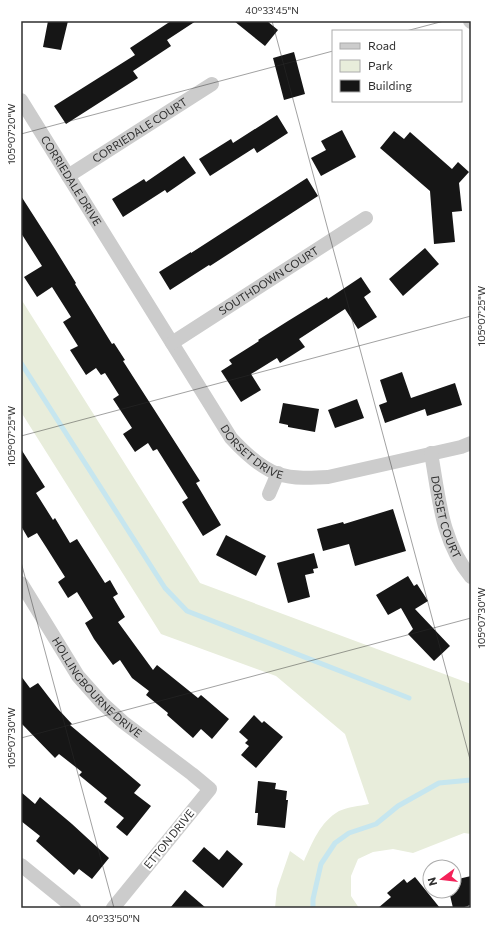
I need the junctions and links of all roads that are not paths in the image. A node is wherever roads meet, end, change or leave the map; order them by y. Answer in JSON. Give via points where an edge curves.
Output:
{"nodes":[{"id":1,"x":212,"y":84,"type":"dead end"},
{"id":2,"x":21,"y":100,"type":"edge"},
{"id":3,"x":68,"y":176,"type":"junction"},
{"id":4,"x":366,"y":218,"type":"dead end"},
{"id":5,"x":122,"y":262,"type":"joint"},
{"id":6,"x":172,"y":343,"type":"junction"},
{"id":7,"x":471,"y":443,"type":"edge"},
{"id":8,"x":431,"y":453,"type":"junction"},
{"id":9,"x":278,"y":474,"type":"junction"},
{"id":10,"x":269,"y":494,"type":"dead end"},
{"id":11,"x":471,"y":577,"type":"edge"},
{"id":12,"x":21,"y":583,"type":"edge"},
{"id":13,"x":192,"y":774,"type":"joint"},
{"id":14,"x":21,"y":865,"type":"edge"},
{"id":15,"x":74,"y":908,"type":"edge"},
{"id":16,"x":113,"y":908,"type":"edge"}],
"edges":[{"from":1,"to":3,"type":"street","name":"CORRIEDALE COURT"},
{"from":2,"to":3,"type":"street","name":"CORRIEDALE DRIVE"},
{"from":3,"to":5,"type":"street","name":"CORRIEDALE DRIVE"},
{"from":4,"to":6,"type":"street","name":"SOUTHDOWN COURT"},
{"from":5,"to":6,"type":"street","name":"DORSET DRIVE"},
{"from":6,"to":9,"type":"street","name":"DORSET DRIVE","via":[[231,438],[246,453]]},
{"from":7,"to":8,"type":"street","name":"DORSET DRIVE"},
{"from":8,"to":9,"type":"street","name":"DORSET DRIVE","via":[[328,477],[307,478]]},
{"from":8,"to":11,"type":"street","name":"DORSET COURT","via":[[444,526],[452,549]]},
{"from":9,"to":10,"type":"street"},
{"from":12,"to":13,"type":"street","name":"HOLLINGBOURNE DRIVE","via":[[78,676],[102,703]]},
{"from":13,"to":16,"type":"street","name":"ETTON DRIVE","via":[[210,789]]},
{"from":14,"to":15,"type":"street"}]}
